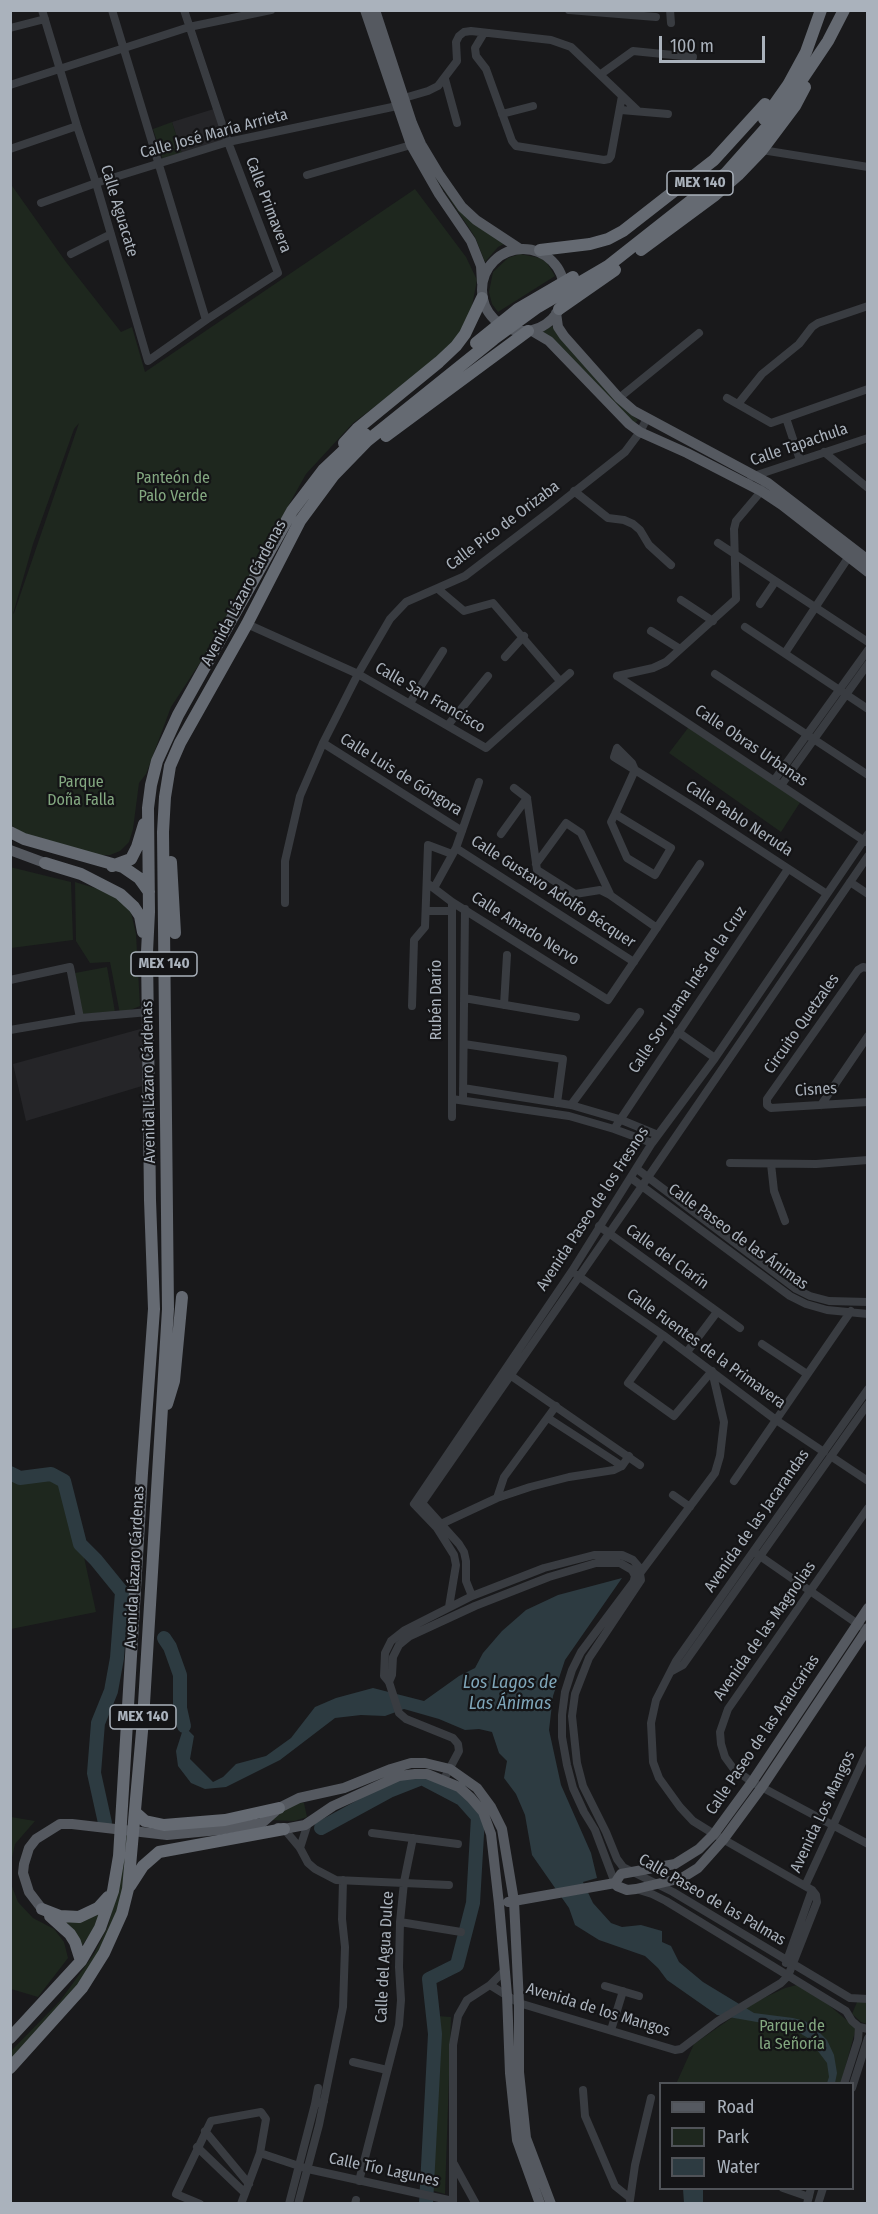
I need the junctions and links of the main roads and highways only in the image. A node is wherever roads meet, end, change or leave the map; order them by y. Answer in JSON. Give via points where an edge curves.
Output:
{"nodes":[{"id":1,"x":365,"y":10,"type":"edge"},
{"id":2,"x":375,"y":10,"type":"edge"},
{"id":3,"x":844,"y":10,"type":"edge"},
{"id":4,"x":819,"y":15,"type":"edge"},
{"id":5,"x":828,"y":41,"type":"junction"},
{"id":6,"x":400,"y":102,"type":"junction"},
{"id":7,"x":520,"y":249,"type":"junction"},
{"id":8,"x":540,"y":250,"type":"junction"},
{"id":9,"x":482,"y":283,"type":"junction"},
{"id":10,"x":482,"y":298,"type":"junction"},
{"id":11,"x":558,"y":311,"type":"junction"},
{"id":12,"x":530,"y":331,"type":"junction"},
{"id":13,"x":324,"y":469,"type":"junction"},
{"id":14,"x":764,"y":487,"type":"junction"},
{"id":15,"x":321,"y":490,"type":"junction"},
{"id":16,"x":867,"y":560,"type":"edge"},
{"id":17,"x":867,"y":572,"type":"edge"},
{"id":18,"x":148,"y":808,"type":"junction"},
{"id":19,"x":10,"y":832,"type":"edge"},
{"id":20,"x":163,"y":832,"type":"junction"},
{"id":21,"x":10,"y":839,"type":"edge"},
{"id":22,"x":10,"y":850,"type":"edge"},
{"id":23,"x":45,"y":863,"type":"joint"},
{"id":24,"x":175,"y":933,"type":"dead end"},
{"id":25,"x":147,"y":952,"type":"junction"},
{"id":26,"x":167,"y":1263,"type":"junction"},
{"id":27,"x":182,"y":1297,"type":"dead end"},
{"id":28,"x":161,"y":1425,"type":"junction"},
{"id":29,"x":867,"y":1608,"type":"edge"},
{"id":30,"x":867,"y":1629,"type":"edge"},
{"id":31,"x":447,"y":1774,"type":"junction"},
{"id":32,"x":757,"y":1784,"type":"junction"},
{"id":33,"x":306,"y":1796,"type":"junction"},
{"id":34,"x":279,"y":1808,"type":"junction"},
{"id":35,"x":136,"y":1813,"type":"junction"},
{"id":36,"x":196,"y":1823,"type":"junction"},
{"id":37,"x":260,"y":1825,"type":"junction"},
{"id":38,"x":284,"y":1829,"type":"junction"},
{"id":39,"x":718,"y":1837,"type":"junction"},
{"id":40,"x":200,"y":1845,"type":"junction"},
{"id":41,"x":615,"y":1882,"type":"junction"},
{"id":42,"x":128,"y":1889,"type":"junction"},
{"id":43,"x":636,"y":1889,"type":"joint"},
{"id":44,"x":113,"y":1891,"type":"junction"},
{"id":45,"x":514,"y":1901,"type":"junction"},
{"id":46,"x":499,"y":1905,"type":"junction"},
{"id":47,"x":42,"y":1909,"type":"junction"},
{"id":48,"x":81,"y":1961,"type":"junction"},
{"id":49,"x":10,"y":2038,"type":"edge"},
{"id":50,"x":10,"y":2068,"type":"edge"},
{"id":51,"x":540,"y":2204,"type":"edge"},
{"id":52,"x":551,"y":2204,"type":"edge"}],
"edges":[{"from":1,"to":6,"type":"main road"},
{"from":2,"to":6,"type":"main road"},
{"from":3,"to":5,"type":"highway","name":"Avenida Lázaro Cárdenas","number":"MEX 140"},
{"from":4,"to":8,"type":"highway","via":[[777,88],[714,160],[608,239],[572,248]]},
{"from":4,"to":13,"type":"highway","name":"Avenida Lázaro Cárdenas","number":"MEX 140","via":[[806,52],[788,85],[759,125],[721,166],[604,259],[518,309]]},
{"from":5,"to":11,"type":"highway","via":[[795,106],[762,150],[714,196]]},
{"from":5,"to":15,"type":"highway","name":"Avenida Lázaro Cárdenas","number":"MEX 140","via":[[781,111],[726,173],[608,266],[538,307],[494,339],[367,441]]},
{"from":6,"to":7,"type":"main road","via":[[421,144],[462,207],[490,231]]},
{"from":6,"to":9,"type":"main road","via":[[411,145],[471,241],[481,266]]},
{"from":7,"to":8,"type":"main road"},
{"from":7,"to":9,"type":"main road","via":[[494,260]]},
{"from":8,"to":11,"type":"main road","via":[[550,256],[562,273],[564,296]]},
{"from":9,"to":10,"type":"main road"},
{"from":10,"to":12,"type":"main road","via":[[490,317],[509,330]]},
{"from":10,"to":13,"type":"highway","via":[[456,346],[357,429]]},
{"from":11,"to":12,"type":"main road"},
{"from":11,"to":14,"type":"main road","via":[[558,327],[564,336],[619,398],[647,418],[755,475]]},
{"from":12,"to":14,"type":"main road","via":[[549,341],[640,432],[741,481]]},
{"from":12,"to":15,"type":"highway","via":[[416,413],[336,482]]},
{"from":13,"to":18,"type":"highway","name":"Avenida Lázaro Cárdenas","number":"MEX 140","via":[[292,511],[178,715],[157,761]]},
{"from":14,"to":16,"type":"main road"},
{"from":14,"to":17,"type":"main road"},
{"from":15,"to":20,"type":"highway","name":"Avenida Lázaro Cárdenas","number":"MEX 140","via":[[300,521],[180,743],[165,796]]},
{"from":18,"to":21,"type":"highway","via":[[135,852],[130,859],[112,867],[29,848]]},
{"from":18,"to":25,"type":"highway","name":"Avenida Lázaro Cárdenas","number":"MEX 140"},
{"from":19,"to":26,"type":"highway","via":[[123,867],[148,889],[155,945],[157,1194]]},
{"from":20,"to":24,"type":"highway","via":[[171,854]]},
{"from":20,"to":26,"type":"highway","name":"Avenida Lázaro Cárdenas","number":"MEX 140"},
{"from":22,"to":23,"type":"main road"},
{"from":23,"to":25,"type":"highway","via":[[81,874],[120,894],[140,916]]},
{"from":25,"to":44,"type":"highway","name":"Avenida Lázaro Cárdenas","number":"MEX 140","via":[[154,1309],[119,1856]]},
{"from":26,"to":28,"type":"highway","name":"Avenida Lázaro Cárdenas","number":"MEX 140"},
{"from":27,"to":28,"type":"highway","via":[[174,1381]]},
{"from":28,"to":35,"type":"highway","name":"Avenida Lázaro Cárdenas","number":"MEX 140"},
{"from":29,"to":32,"type":"main road","name":"Calle Paseo de las Araucarias"},
{"from":30,"to":32,"type":"main road","name":"Calle Paseo de las Araucarias"},
{"from":31,"to":33,"type":"main road","via":[[425,1763],[411,1763],[344,1788]]},
{"from":31,"to":38,"type":"main road","via":[[399,1776],[333,1806],[308,1823]]},
{"from":31,"to":45,"type":"main road","via":[[477,1788],[491,1807],[502,1829]]},
{"from":31,"to":46,"type":"main road","via":[[483,1812],[491,1834]]},
{"from":32,"to":39,"type":"main road","name":"Calle Paseo de las Araucarias"},
{"from":33,"to":34,"type":"main road"},
{"from":33,"to":37,"type":"main road","via":[[308,1819]]},
{"from":34,"to":36,"type":"highway"},
{"from":34,"to":37,"type":"main road"},
{"from":35,"to":36,"type":"highway","via":[[141,1820],[156,1824]]},
{"from":35,"to":42,"type":"highway","name":"Avenida Lázaro Cárdenas","number":"MEX 140"},
{"from":36,"to":40,"type":"highway"},
{"from":37,"to":38,"type":"main road"},
{"from":37,"to":47,"type":"main road","via":[[166,1835],[60,1824],[36,1839],[24,1864],[25,1882]]},
{"from":38,"to":40,"type":"highway"},
{"from":39,"to":41,"type":"main road","name":"Calle Paseo de las Araucarias","via":[[675,1864],[621,1874]]},
{"from":39,"to":43,"type":"main road","name":"Calle Paseo de las Araucarias","via":[[698,1868],[682,1878]]},
{"from":40,"to":42,"type":"highway","via":[[159,1852],[143,1866]]},
{"from":41,"to":43,"type":"main road","name":"Calle Paseo de las Palmas","via":[[627,1890]]},
{"from":41,"to":45,"type":"main road","name":"Calle Paseo de las Araucarias"},
{"from":42,"to":50,"type":"highway","name":"Avenida Lázaro Cárdenas","number":"MEX 140","via":[[104,1953],[82,1988]]},
{"from":44,"to":47,"type":"highway","via":[[98,1908],[79,1917],[60,1916]]},
{"from":44,"to":48,"type":"highway","name":"Avenida Lázaro Cárdenas","number":"MEX 140","via":[[100,1928]]},
{"from":45,"to":46,"type":"main road","name":"Calle Paseo de las Araucarias"},
{"from":45,"to":52,"type":"main road","via":[[519,2072],[526,2138]]},
{"from":46,"to":51,"type":"main road","via":[[516,2140]]},
{"from":47,"to":48,"type":"highway","via":[[70,1934]]},
{"from":48,"to":49,"type":"highway","name":"Avenida Lázaro Cárdenas","number":"MEX 140"}]}
